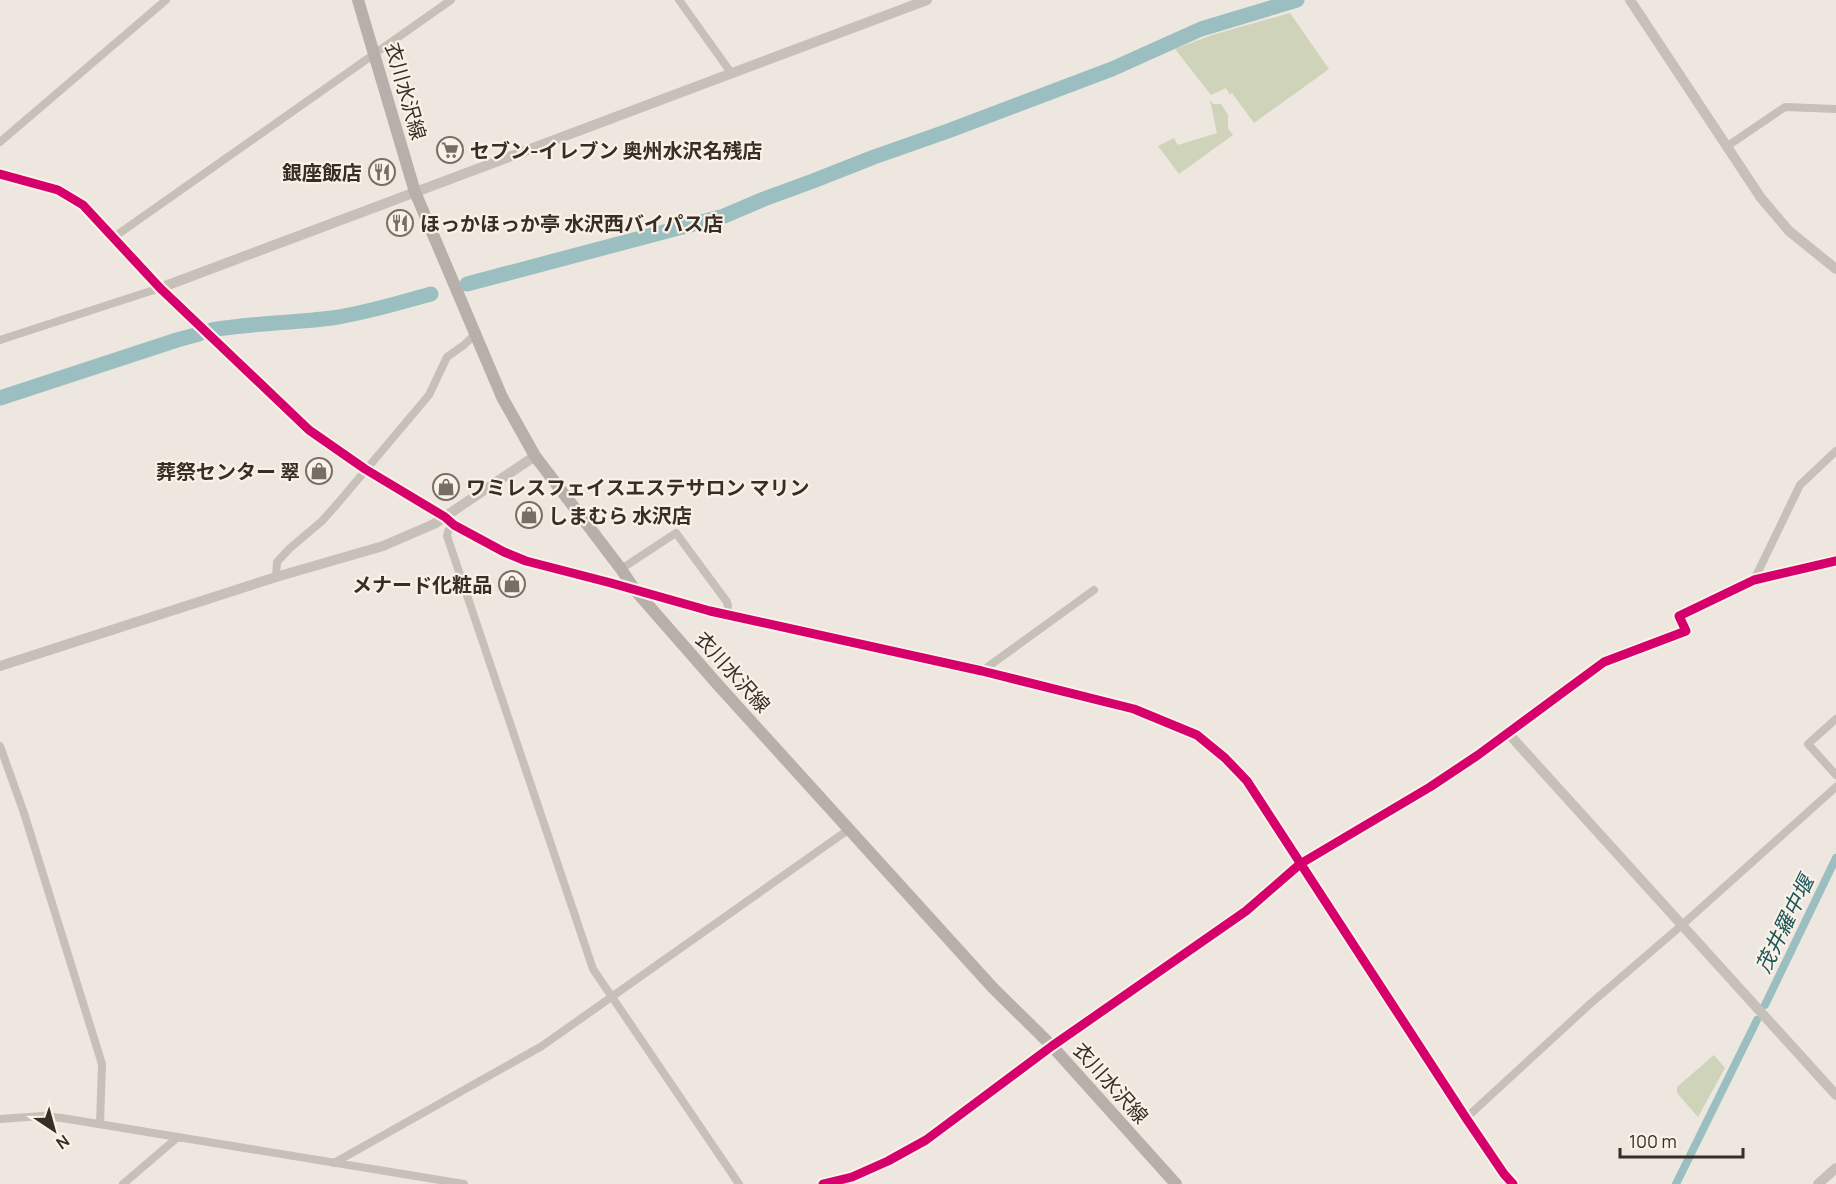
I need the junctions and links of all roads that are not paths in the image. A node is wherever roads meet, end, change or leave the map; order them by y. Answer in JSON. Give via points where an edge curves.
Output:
{"nodes":[{"id":1,"x":166,"y":0,"type":"edge"},
{"id":2,"x":358,"y":0,"type":"edge"},
{"id":3,"x":451,"y":0,"type":"edge"},
{"id":4,"x":679,"y":0,"type":"edge"},
{"id":5,"x":927,"y":0,"type":"edge"},
{"id":6,"x":1630,"y":0,"type":"edge"},
{"id":7,"x":374,"y":53,"type":"junction"},
{"id":8,"x":732,"y":74,"type":"junction"},
{"id":9,"x":1836,"y":109,"type":"edge"},
{"id":10,"x":0,"y":142,"type":"edge"},
{"id":11,"x":1726,"y":147,"type":"junction"},
{"id":12,"x":0,"y":174,"type":"edge"},
{"id":13,"x":415,"y":192,"type":"junction"},
{"id":14,"x":114,"y":237,"type":"junction"},
{"id":15,"x":1836,"y":269,"type":"edge"},
{"id":16,"x":160,"y":288,"type":"junction"},
{"id":17,"x":474,"y":335,"type":"junction"},
{"id":18,"x":0,"y":340,"type":"edge"},
{"id":19,"x":1836,"y":451,"type":"edge"},
{"id":20,"x":535,"y":456,"type":"junction"},
{"id":21,"x":365,"y":470,"type":"junction"},
{"id":22,"x":445,"y":517,"type":"junction"},
{"id":23,"x":454,"y":525,"type":"junction"},
{"id":24,"x":1836,"y":561,"type":"edge"},
{"id":25,"x":621,"y":569,"type":"junction"},
{"id":26,"x":276,"y":577,"type":"junction"},
{"id":27,"x":1754,"y":580,"type":"junction"},
{"id":28,"x":635,"y":590,"type":"junction"},
{"id":29,"x":1094,"y":590,"type":"dead end"},
{"id":30,"x":726,"y":615,"type":"junction"},
{"id":31,"x":0,"y":666,"type":"edge"},
{"id":32,"x":982,"y":671,"type":"junction"},
{"id":33,"x":1836,"y":719,"type":"edge"},
{"id":34,"x":1507,"y":732,"type":"junction"},
{"id":35,"x":0,"y":746,"type":"edge"},
{"id":36,"x":1836,"y":775,"type":"edge"},
{"id":37,"x":1836,"y":787,"type":"edge"},
{"id":38,"x":848,"y":830,"type":"junction"},
{"id":39,"x":1300,"y":864,"type":"junction"},
{"id":40,"x":1682,"y":926,"type":"junction"},
{"id":41,"x":611,"y":997,"type":"junction"},
{"id":42,"x":1052,"y":1046,"type":"junction"},
{"id":43,"x":1836,"y":1095,"type":"edge"},
{"id":44,"x":1466,"y":1118,"type":"junction"},
{"id":45,"x":0,"y":1119,"type":"edge"},
{"id":46,"x":100,"y":1124,"type":"junction"},
{"id":47,"x":178,"y":1137,"type":"junction"},
{"id":48,"x":334,"y":1162,"type":"junction"},
{"id":49,"x":1836,"y":1168,"type":"edge"},
{"id":50,"x":123,"y":1184,"type":"edge"},
{"id":51,"x":464,"y":1184,"type":"edge"},
{"id":52,"x":739,"y":1184,"type":"edge"},
{"id":53,"x":823,"y":1184,"type":"edge"},
{"id":54,"x":1176,"y":1184,"type":"edge"},
{"id":55,"x":1513,"y":1184,"type":"edge"},
{"id":56,"x":1818,"y":1184,"type":"edge"}],
"edges":[{"from":1,"to":10,"type":"street"},
{"from":2,"to":7,"type":"main road","name":"衣川水沢線"},
{"from":3,"to":7,"type":"street"},
{"from":4,"to":8,"type":"street"},
{"from":5,"to":8,"type":"street"},
{"from":6,"to":11,"type":"street"},
{"from":7,"to":13,"type":"main road","name":"衣川水沢線"},
{"from":7,"to":14,"type":"street"},
{"from":8,"to":13,"type":"street"},
{"from":9,"to":11,"type":"street","via":[[1785,106]]},
{"from":11,"to":15,"type":"street","via":[[1789,231]]},
{"from":12,"to":14,"type":"street","via":[[58,190],[83,205]]},
{"from":13,"to":16,"type":"street"},
{"from":13,"to":17,"type":"main road","name":"衣川水沢線"},
{"from":14,"to":16,"type":"street"},
{"from":16,"to":18,"type":"street"},
{"from":16,"to":21,"type":"street","via":[[309,430]]},
{"from":17,"to":20,"type":"main road","name":"衣川水沢線"},
{"from":17,"to":21,"type":"street","via":[[447,357],[429,395]]},
{"from":19,"to":27,"type":"street","via":[[1800,485]]},
{"from":20,"to":22,"type":"street"},
{"from":20,"to":25,"type":"main road","name":"衣川水沢線"},
{"from":21,"to":22,"type":"street"},
{"from":21,"to":26,"type":"street","via":[[322,521],[277,562]]},
{"from":22,"to":23,"type":"street"},
{"from":22,"to":26,"type":"street","via":[[384,546]]},
{"from":23,"to":28,"type":"street","via":[[526,561]]},
{"from":23,"to":41,"type":"street","via":[[447,536],[583,945]]},
{"from":24,"to":27,"type":"street"},
{"from":25,"to":28,"type":"main road","name":"衣川水沢線"},
{"from":25,"to":30,"type":"street","via":[[676,533],[727,602]]},
{"from":26,"to":31,"type":"street"},
{"from":27,"to":34,"type":"street","via":[[1679,616],[1686,631],[1604,662]]},
{"from":28,"to":30,"type":"street"},
{"from":28,"to":38,"type":"main road","name":"衣川水沢線"},
{"from":29,"to":32,"type":"street"},
{"from":30,"to":32,"type":"street"},
{"from":32,"to":39,"type":"street","via":[[1134,709],[1197,735],[1247,781]]},
{"from":33,"to":36,"type":"street","via":[[1808,744]]},
{"from":34,"to":39,"type":"street","via":[[1430,787]]},
{"from":34,"to":40,"type":"street"},
{"from":35,"to":46,"type":"street","via":[[102,1064]]},
{"from":37,"to":40,"type":"street"},
{"from":38,"to":41,"type":"street"},
{"from":38,"to":42,"type":"main road","name":"衣川水沢線","via":[[993,988]]},
{"from":39,"to":42,"type":"street","via":[[1246,911]]},
{"from":39,"to":44,"type":"street"},
{"from":40,"to":43,"type":"street"},
{"from":40,"to":44,"type":"street"},
{"from":41,"to":48,"type":"street","via":[[542,1046]]},
{"from":41,"to":52,"type":"street"},
{"from":42,"to":53,"type":"street","via":[[926,1140],[852,1178]]},
{"from":42,"to":54,"type":"main road","name":"衣川水沢線"},
{"from":44,"to":55,"type":"street"},
{"from":45,"to":46,"type":"street","via":[[43,1116]]},
{"from":46,"to":47,"type":"street"},
{"from":47,"to":48,"type":"street"},
{"from":47,"to":50,"type":"street"},
{"from":48,"to":51,"type":"street"},
{"from":49,"to":56,"type":"street"}]}
